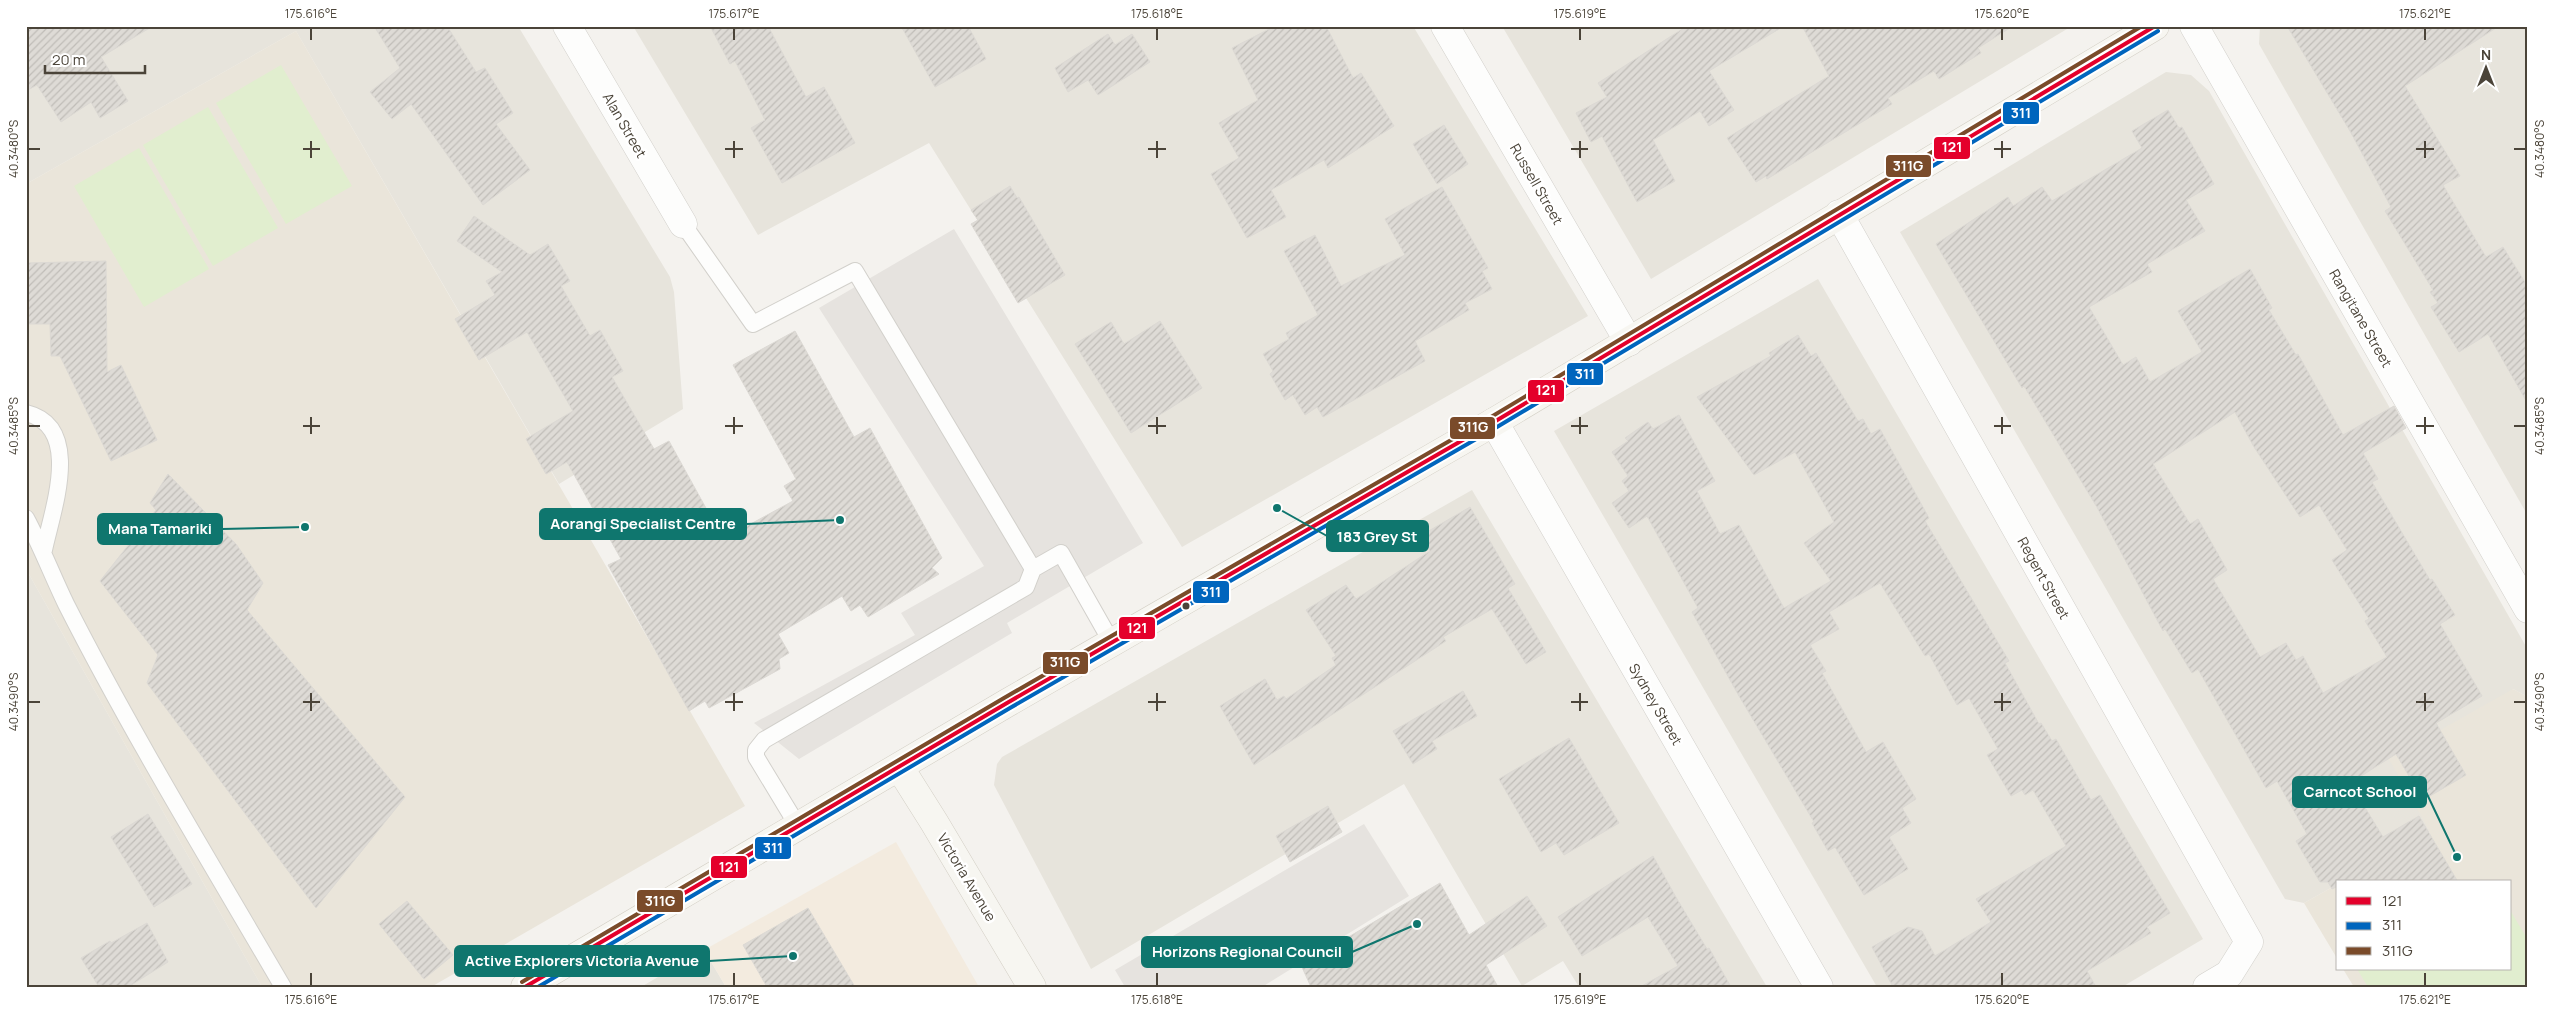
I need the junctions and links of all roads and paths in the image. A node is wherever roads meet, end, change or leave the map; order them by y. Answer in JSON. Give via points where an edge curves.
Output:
{"nodes":[{"id":1,"x":567,"y":26,"type":"edge"},
{"id":2,"x":1444,"y":26,"type":"edge"},
{"id":3,"x":2156,"y":26,"type":"edge"},
{"id":4,"x":2194,"y":26,"type":"edge"},
{"id":5,"x":1839,"y":214,"type":"junction"},
{"id":6,"x":683,"y":224,"type":"joint"},
{"id":7,"x":1629,"y":342,"type":"junction"},
{"id":8,"x":26,"y":413,"type":"edge"},
{"id":9,"x":1494,"y":422,"type":"junction"},
{"id":10,"x":26,"y":518,"type":"edge"},
{"id":11,"x":44,"y":550,"type":"junction"},
{"id":12,"x":1033,"y":569,"type":"junction"},
{"id":13,"x":2528,"y":609,"type":"edge"},
{"id":14,"x":1112,"y":643,"type":"junction"},
{"id":15,"x":900,"y":768,"type":"junction"},
{"id":16,"x":799,"y":828,"type":"junction"},
{"id":17,"x":283,"y":987,"type":"edge"},
{"id":18,"x":525,"y":987,"type":"edge"},
{"id":19,"x":1032,"y":987,"type":"edge"},
{"id":20,"x":1819,"y":987,"type":"edge"},
{"id":21,"x":2207,"y":987,"type":"edge"}],
"edges":[{"from":1,"to":6,"type":"street","name":"Alan Street"},
{"from":2,"to":7,"type":"street","name":"Russell Street"},
{"from":3,"to":5,"type":"street"},
{"from":4,"to":13,"type":"street","name":"Rangitane Street"},
{"from":5,"to":7,"type":"street"},
{"from":5,"to":21,"type":"street","name":"Regent Street","via":[[2249,942],[2229,974]]},
{"from":6,"to":12,"type":"lane","via":[[753,324],[855,271]]},
{"from":7,"to":9,"type":"street"},
{"from":8,"to":11,"type":"lane","via":[[43,421],[61,452],[60,475]]},
{"from":9,"to":14,"type":"street"},
{"from":9,"to":20,"type":"street","name":"Sydney Street"},
{"from":10,"to":11,"type":"lane"},
{"from":11,"to":17,"type":"lane","via":[[65,602]]},
{"from":12,"to":14,"type":"lane","via":[[1061,553]]},
{"from":12,"to":16,"type":"lane","via":[[1026,587],[764,740],[756,750],[756,756]]},
{"from":14,"to":15,"type":"street"},
{"from":15,"to":16,"type":"street"},
{"from":15,"to":19,"type":"street","name":"Victoria Avenue"},
{"from":16,"to":18,"type":"street"}]}
